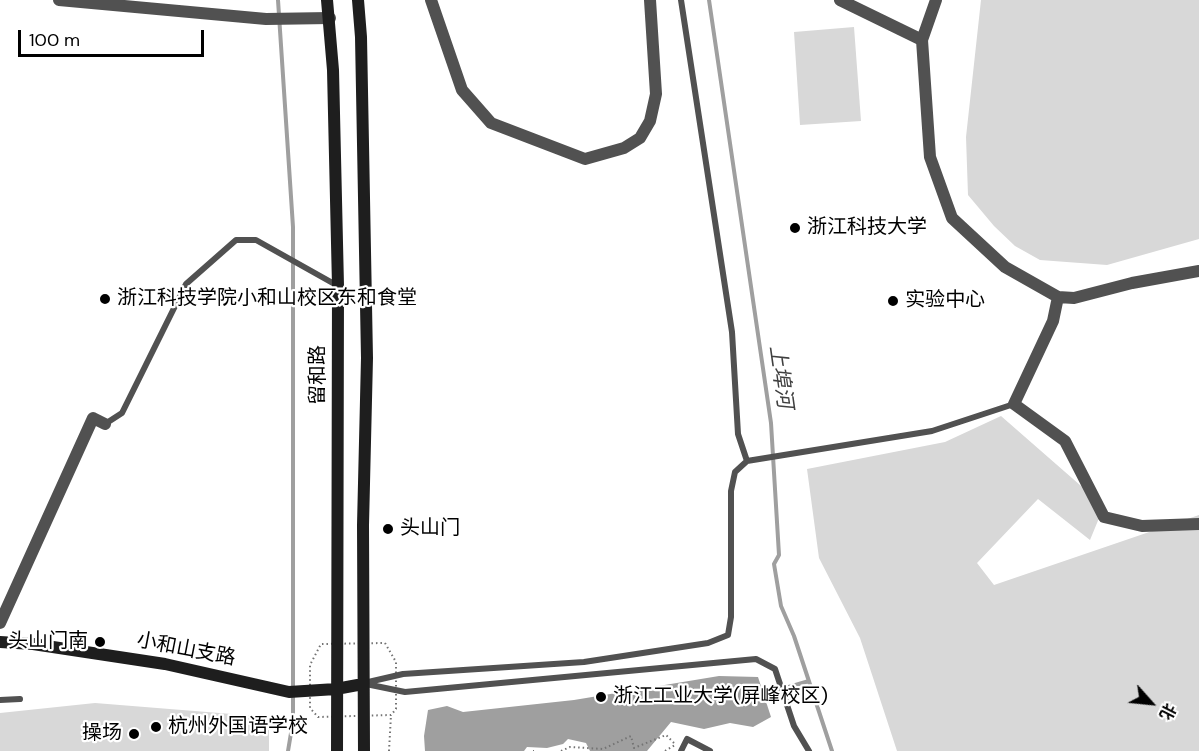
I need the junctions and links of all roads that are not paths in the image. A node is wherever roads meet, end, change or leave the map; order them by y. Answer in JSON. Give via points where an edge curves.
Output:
{"nodes":[{"id":1,"x":59,"y":0,"type":"edge"},
{"id":2,"x":327,"y":0,"type":"edge"},
{"id":3,"x":358,"y":0,"type":"edge"},
{"id":4,"x":431,"y":0,"type":"edge"},
{"id":5,"x":650,"y":0,"type":"edge"},
{"id":6,"x":681,"y":0,"type":"edge"},
{"id":7,"x":840,"y":0,"type":"edge"},
{"id":8,"x":936,"y":0,"type":"edge"},
{"id":9,"x":330,"y":18,"type":"junction"},
{"id":10,"x":922,"y":40,"type":"junction"},
{"id":11,"x":1199,"y":271,"type":"edge"},
{"id":12,"x":338,"y":286,"type":"junction"},
{"id":13,"x":1058,"y":297,"type":"junction"},
{"id":14,"x":1014,"y":404,"type":"junction"},
{"id":15,"x":105,"y":424,"type":"joint"},
{"id":16,"x":747,"y":461,"type":"junction"},
{"id":17,"x":1199,"y":524,"type":"edge"},
{"id":18,"x":0,"y":623,"type":"edge"},
{"id":19,"x":0,"y":642,"type":"edge"},
{"id":20,"x":363,"y":684,"type":"junction"},
{"id":21,"x":336,"y":689,"type":"junction"},
{"id":22,"x":20,"y":699,"type":"dead end"},
{"id":23,"x":0,"y":700,"type":"edge"},
{"id":24,"x":337,"y":751,"type":"edge"},
{"id":25,"x":364,"y":751,"type":"edge"},
{"id":26,"x":681,"y":751,"type":"edge"},
{"id":27,"x":710,"y":751,"type":"edge"},
{"id":28,"x":808,"y":751,"type":"edge"}],
"edges":[{"from":1,"to":9,"type":"street","via":[[280,19]]},
{"from":2,"to":9,"type":"main road","name":"留和路"},
{"from":3,"to":20,"type":"main road","via":[[367,335]]},
{"from":4,"to":5,"type":"street","via":[[462,90],[491,123],[585,159],[624,148],[640,138],[650,121],[657,94]]},
{"from":6,"to":16,"type":"lane","via":[[732,332],[738,434]]},
{"from":7,"to":10,"type":"street"},
{"from":8,"to":10,"type":"street"},
{"from":9,"to":12,"type":"main road","name":"留和路"},
{"from":10,"to":13,"type":"street","via":[[930,157],[952,218],[1005,267]]},
{"from":11,"to":13,"type":"street","via":[[1074,298]]},
{"from":12,"to":15,"type":"lane","via":[[256,240],[236,240],[186,284],[122,413]]},
{"from":12,"to":21,"type":"main road","name":"留和路"},
{"from":13,"to":14,"type":"street","via":[[1053,321]]},
{"from":14,"to":16,"type":"lane","via":[[932,431]]},
{"from":14,"to":17,"type":"street","via":[[1065,441],[1104,517],[1142,526]]},
{"from":15,"to":18,"type":"street","via":[[93,418]]},
{"from":16,"to":20,"type":"lane","via":[[735,472],[731,491],[728,634],[708,643],[584,662],[403,674]]},
{"from":19,"to":21,"type":"main road","name":"小和山支路","via":[[165,663],[293,692]]},
{"from":20,"to":21,"type":"main road","name":"小和山支路"},
{"from":20,"to":25,"type":"main road"},
{"from":20,"to":28,"type":"lane","via":[[405,692],[756,659],[776,669],[794,726]]},
{"from":21,"to":24,"type":"main road","name":"留和路"},
{"from":22,"to":23,"type":"lane"},
{"from":26,"to":27,"type":"lane","via":[[687,739]]}]}
